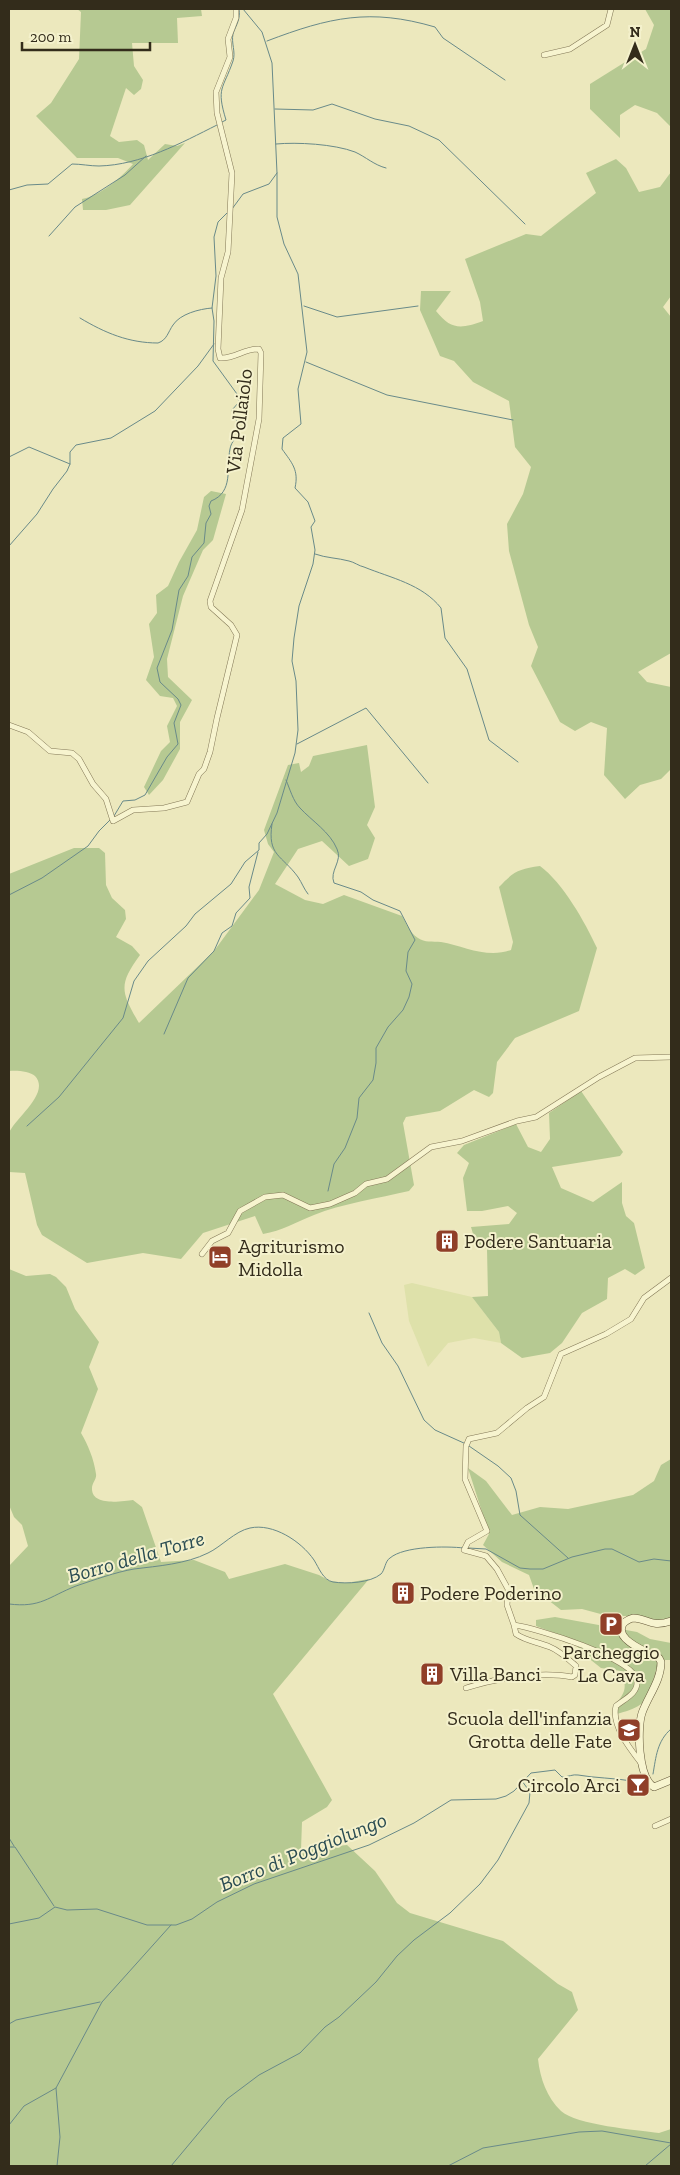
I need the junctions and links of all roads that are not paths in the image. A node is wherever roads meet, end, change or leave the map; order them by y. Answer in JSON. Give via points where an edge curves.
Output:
{"nodes":[{"id":1,"x":236,"y":9,"type":"edge"},
{"id":2,"x":611,"y":9,"type":"edge"},
{"id":3,"x":544,"y":55,"type":"dead end"},
{"id":4,"x":9,"y":725,"type":"edge"},
{"id":5,"x":671,"y":1057,"type":"edge"},
{"id":6,"x":202,"y":1254,"type":"dead end"},
{"id":7,"x":671,"y":1278,"type":"edge"},
{"id":8,"x":671,"y":1621,"type":"edge"},
{"id":9,"x":514,"y":1625,"type":"junction"},
{"id":10,"x":466,"y":1688,"type":"dead end"},
{"id":11,"x":641,"y":1764,"type":"junction"},
{"id":12,"x":671,"y":1780,"type":"edge"},
{"id":13,"x":671,"y":1819,"type":"edge"},
{"id":14,"x":655,"y":1826,"type":"dead end"}],
"edges":[{"from":1,"to":4,"type":"street","name":"Via Pollaiolo","via":[[228,39],[230,57],[216,92],[232,172],[228,252],[220,287],[218,349],[220,358],[229,359],[251,349],[259,349],[260,401],[242,510],[210,601],[210,607],[235,630],[237,640],[210,752],[190,799],[182,806],[132,810],[112,819],[106,799],[79,759],[72,753],[50,751],[28,732]]},
{"from":2,"to":3,"type":"street","via":[[607,25],[570,49]]},
{"from":5,"to":6,"type":"street","via":[[635,1058],[536,1117],[516,1120],[462,1141],[431,1147],[387,1179],[366,1184],[355,1193],[330,1204],[310,1208],[276,1194],[258,1200],[240,1211],[228,1233],[212,1241]]},
{"from":7,"to":9,"type":"street","via":[[644,1298],[631,1319],[561,1354],[544,1397],[538,1402],[498,1433],[467,1442],[465,1479],[486,1533],[468,1542],[464,1550],[486,1556],[497,1569],[508,1589],[507,1605]]},
{"from":8,"to":11,"type":"street","via":[[654,1624],[635,1618],[623,1625],[627,1640],[661,1662],[641,1721]]},
{"from":9,"to":10,"type":"street","via":[[516,1634],[564,1656],[576,1666],[575,1675],[528,1676]]},
{"from":9,"to":11,"type":"street","via":[[597,1651],[619,1661],[634,1673],[635,1688],[615,1710],[628,1746]]},
{"from":11,"to":12,"type":"street","via":[[645,1777],[654,1786]]},
{"from":13,"to":14,"type":"street"}]}
